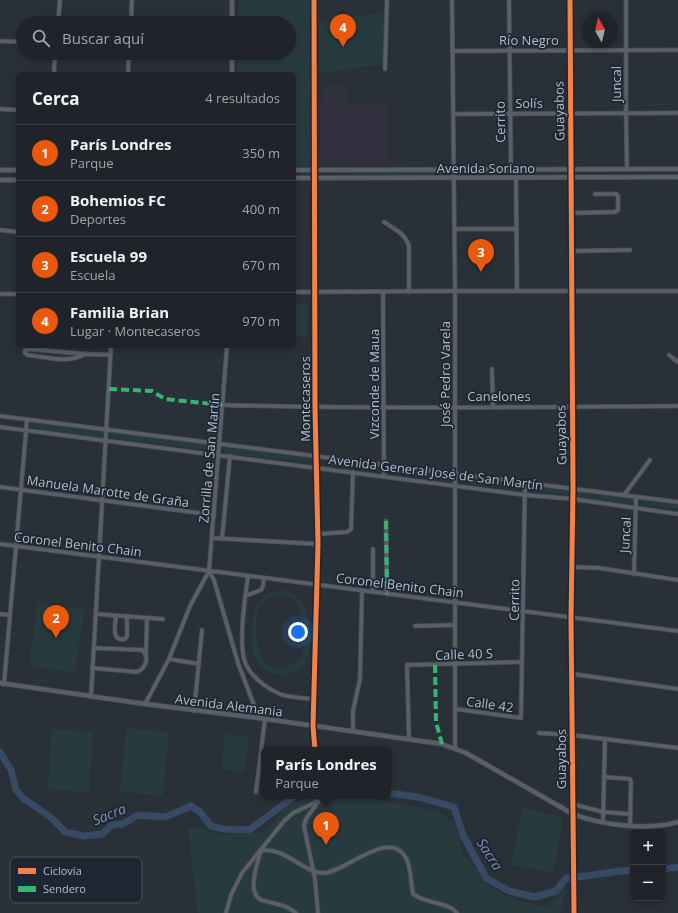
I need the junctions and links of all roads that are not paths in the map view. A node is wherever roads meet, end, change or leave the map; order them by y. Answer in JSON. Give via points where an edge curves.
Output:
{"nodes":[{"id":1,"x":60,"y":0,"type":"edge"},
{"id":2,"x":132,"y":0,"type":"edge"},
{"id":3,"x":232,"y":0,"type":"edge"},
{"id":4,"x":314,"y":0,"type":"edge"},
{"id":5,"x":387,"y":0,"type":"edge"},
{"id":6,"x":452,"y":0,"type":"edge"},
{"id":7,"x":509,"y":0,"type":"edge"},
{"id":8,"x":570,"y":0,"type":"edge"},
{"id":9,"x":626,"y":0,"type":"edge"},
{"id":10,"x":59,"y":16,"type":"edge"},
{"id":11,"x":131,"y":16,"type":"edge"},
{"id":12,"x":232,"y":16,"type":"edge"},
{"id":13,"x":0,"y":41,"type":"edge"},
{"id":14,"x":16,"y":42,"type":"edge"},
{"id":15,"x":510,"y":50,"type":"junction"},
{"id":16,"x":570,"y":50,"type":"junction"},
{"id":17,"x":626,"y":50,"type":"junction"},
{"id":18,"x":678,"y":50,"type":"edge"},
{"id":19,"x":452,"y":51,"type":"junction"},
{"id":20,"x":55,"y":60,"type":"edge"},
{"id":21,"x":129,"y":60,"type":"edge"},
{"id":22,"x":232,"y":60,"type":"edge"},
{"id":23,"x":385,"y":70,"type":"dead end"},
{"id":24,"x":54,"y":72,"type":"edge"},
{"id":25,"x":128,"y":72,"type":"edge"},
{"id":26,"x":232,"y":72,"type":"edge"},
{"id":27,"x":0,"y":109,"type":"edge"},
{"id":28,"x":16,"y":110,"type":"edge"},
{"id":29,"x":626,"y":112,"type":"junction"},
{"id":30,"x":510,"y":113,"type":"junction"},
{"id":31,"x":570,"y":113,"type":"junction"},
{"id":32,"x":678,"y":113,"type":"edge"},
{"id":33,"x":453,"y":114,"type":"junction"},
{"id":34,"x":511,"y":169,"type":"junction"},
{"id":35,"x":571,"y":169,"type":"junction"},
{"id":36,"x":627,"y":169,"type":"junction"},
{"id":37,"x":678,"y":169,"type":"edge"},
{"id":38,"x":0,"y":170,"type":"edge"},
{"id":39,"x":16,"y":170,"type":"edge"},
{"id":40,"x":296,"y":170,"type":"edge"},
{"id":41,"x":315,"y":170,"type":"junction"},
{"id":42,"x":347,"y":170,"type":"junction"},
{"id":43,"x":454,"y":170,"type":"junction"},
{"id":44,"x":454,"y":177,"type":"junction"},
{"id":45,"x":678,"y":177,"type":"edge"},
{"id":46,"x":296,"y":178,"type":"edge"},
{"id":47,"x":315,"y":178,"type":"junction"},
{"id":48,"x":347,"y":178,"type":"junction"},
{"id":49,"x":516,"y":178,"type":"junction"},
{"id":50,"x":571,"y":178,"type":"junction"},
{"id":51,"x":0,"y":180,"type":"edge"},
{"id":52,"x":16,"y":180,"type":"edge"},
{"id":53,"x":595,"y":194,"type":"dead end"},
{"id":54,"x":571,"y":213,"type":"junction"},
{"id":55,"x":384,"y":222,"type":"dead end"},
{"id":56,"x":455,"y":229,"type":"junction"},
{"id":57,"x":517,"y":229,"type":"junction"},
{"id":58,"x":0,"y":230,"type":"edge"},
{"id":59,"x":16,"y":232,"type":"edge"},
{"id":60,"x":630,"y":250,"type":"dead end"},
{"id":61,"x":571,"y":251,"type":"junction"},
{"id":62,"x":455,"y":291,"type":"junction"},
{"id":63,"x":517,"y":291,"type":"junction"},
{"id":64,"x":678,"y":291,"type":"edge"},
{"id":65,"x":296,"y":292,"type":"edge"},
{"id":66,"x":316,"y":292,"type":"junction"},
{"id":67,"x":383,"y":292,"type":"junction"},
{"id":68,"x":409,"y":292,"type":"junction"},
{"id":69,"x":571,"y":292,"type":"junction"},
{"id":70,"x":0,"y":294,"type":"edge"},
{"id":71,"x":16,"y":294,"type":"edge"},
{"id":72,"x":111,"y":348,"type":"edge"},
{"id":73,"x":226,"y":348,"type":"edge"},
{"id":74,"x":85,"y":354,"type":"junction"},
{"id":75,"x":110,"y":355,"type":"junction"},
{"id":76,"x":669,"y":355,"type":"dead end"},
{"id":77,"x":678,"y":362,"type":"edge"},
{"id":78,"x":492,"y":369,"type":"dead end"},
{"id":79,"x":223,"y":404,"type":"junction"},
{"id":80,"x":455,"y":406,"type":"junction"},
{"id":81,"x":493,"y":406,"type":"junction"},
{"id":82,"x":572,"y":406,"type":"junction"},
{"id":83,"x":678,"y":406,"type":"edge"},
{"id":84,"x":316,"y":407,"type":"junction"},
{"id":85,"x":384,"y":408,"type":"junction"},
{"id":86,"x":0,"y":416,"type":"edge"},
{"id":87,"x":27,"y":420,"type":"junction"},
{"id":88,"x":0,"y":427,"type":"edge"},
{"id":89,"x":26,"y":430,"type":"junction"},
{"id":90,"x":106,"y":430,"type":"junction"},
{"id":91,"x":106,"y":440,"type":"junction"},
{"id":92,"x":220,"y":444,"type":"junction"},
{"id":93,"x":220,"y":454,"type":"junction"},
{"id":94,"x":316,"y":455,"type":"junction"},
{"id":95,"x":230,"y":456,"type":"junction"},
{"id":96,"x":650,"y":460,"type":"dead end"},
{"id":97,"x":385,"y":464,"type":"junction"},
{"id":98,"x":316,"y":467,"type":"junction"},
{"id":99,"x":352,"y":472,"type":"junction"},
{"id":100,"x":455,"y":474,"type":"junction"},
{"id":101,"x":384,"y":476,"type":"junction"},
{"id":102,"x":525,"y":483,"type":"junction"},
{"id":103,"x":455,"y":485,"type":"junction"},
{"id":104,"x":0,"y":487,"type":"edge"},
{"id":105,"x":573,"y":488,"type":"junction"},
{"id":106,"x":20,"y":489,"type":"junction"},
{"id":107,"x":525,"y":495,"type":"junction"},
{"id":108,"x":624,"y":495,"type":"junction"},
{"id":109,"x":636,"y":497,"type":"junction"},
{"id":110,"x":573,"y":499,"type":"junction"},
{"id":111,"x":102,"y":501,"type":"junction"},
{"id":112,"x":678,"y":502,"type":"edge"},
{"id":113,"x":637,"y":508,"type":"junction"},
{"id":114,"x":678,"y":514,"type":"edge"},
{"id":115,"x":214,"y":515,"type":"junction"},
{"id":116,"x":386,"y":521,"type":"dead end"},
{"id":117,"x":317,"y":534,"type":"junction"},
{"id":118,"x":212,"y":538,"type":"junction"},
{"id":119,"x":222,"y":539,"type":"junction"},
{"id":120,"x":0,"y":544,"type":"edge"},
{"id":121,"x":318,"y":544,"type":"junction"},
{"id":122,"x":16,"y":547,"type":"junction"},
{"id":123,"x":373,"y":549,"type":"dead end"},
{"id":124,"x":99,"y":557,"type":"junction"},
{"id":125,"x":572,"y":566,"type":"junction"},
{"id":126,"x":209,"y":571,"type":"junction"},
{"id":127,"x":634,"y":574,"type":"junction"},
{"id":128,"x":248,"y":576,"type":"junction"},
{"id":129,"x":264,"y":578,"type":"junction"},
{"id":130,"x":678,"y":580,"type":"edge"},
{"id":131,"x":316,"y":585,"type":"junction"},
{"id":132,"x":362,"y":591,"type":"junction"},
{"id":133,"x":373,"y":592,"type":"junction"},
{"id":134,"x":387,"y":594,"type":"junction"},
{"id":135,"x":245,"y":596,"type":"junction"},
{"id":136,"x":455,"y":602,"type":"junction"},
{"id":137,"x":524,"y":611,"type":"junction"},
{"id":138,"x":0,"y":614,"type":"edge"},
{"id":139,"x":96,"y":614,"type":"junction"},
{"id":140,"x":10,"y":615,"type":"junction"},
{"id":141,"x":116,"y":616,"type":"junction"},
{"id":142,"x":127,"y":616,"type":"junction"},
{"id":143,"x":147,"y":618,"type":"junction"},
{"id":144,"x":571,"y":618,"type":"junction"},
{"id":145,"x":163,"y":619,"type":"dead end"},
{"id":146,"x":455,"y":625,"type":"junction"},
{"id":147,"x":415,"y":626,"type":"dead end"},
{"id":148,"x":202,"y":630,"type":"dead end"},
{"id":149,"x":678,"y":630,"type":"edge"},
{"id":150,"x":94,"y":648,"type":"junction"},
{"id":151,"x":146,"y":655,"type":"junction"},
{"id":152,"x":169,"y":659,"type":"junction"},
{"id":153,"x":522,"y":662,"type":"junction"},
{"id":154,"x":199,"y":664,"type":"junction"},
{"id":155,"x":455,"y":664,"type":"junction"},
{"id":156,"x":92,"y":668,"type":"junction"},
{"id":157,"x":573,"y":674,"type":"junction"},
{"id":158,"x":2,"y":683,"type":"edge"},
{"id":159,"x":678,"y":689,"type":"edge"},
{"id":160,"x":91,"y":696,"type":"junction"},
{"id":161,"x":314,"y":699,"type":"junction"},
{"id":162,"x":145,"y":704,"type":"junction"},
{"id":163,"x":456,"y":709,"type":"junction"},
{"id":164,"x":194,"y":710,"type":"junction"},
{"id":165,"x":259,"y":718,"type":"junction"},
{"id":166,"x":522,"y":718,"type":"joint"},
{"id":167,"x":265,"y":720,"type":"junction"},
{"id":168,"x":313,"y":726,"type":"junction"},
{"id":169,"x":353,"y":732,"type":"junction"},
{"id":170,"x":540,"y":733,"type":"dead end"},
{"id":171,"x":572,"y":735,"type":"junction"},
{"id":172,"x":409,"y":739,"type":"junction"},
{"id":173,"x":605,"y":739,"type":"junction"},
{"id":174,"x":262,"y":747,"type":"edge"},
{"id":175,"x":315,"y":747,"type":"edge"},
{"id":176,"x":678,"y":748,"type":"edge"},
{"id":177,"x":455,"y":749,"type":"junction"},
{"id":178,"x":261,"y":752,"type":"edge"},
{"id":179,"x":604,"y":777,"type":"junction"},
{"id":180,"x":256,"y":792,"type":"dead end"},
{"id":181,"x":318,"y":801,"type":"joint"},
{"id":182,"x":572,"y":804,"type":"junction"},
{"id":183,"x":604,"y":812,"type":"junction"},
{"id":184,"x":573,"y":814,"type":"junction"},
{"id":185,"x":630,"y":814,"type":"junction"},
{"id":186,"x":678,"y":822,"type":"edge"},
{"id":187,"x":603,"y":823,"type":"junction"},
{"id":188,"x":630,"y":826,"type":"junction"},
{"id":189,"x":261,"y":850,"type":"junction"},
{"id":190,"x":314,"y":871,"type":"junction"},
{"id":191,"x":226,"y":913,"type":"edge"},
{"id":192,"x":296,"y":913,"type":"edge"},
{"id":193,"x":318,"y":913,"type":"edge"},
{"id":194,"x":457,"y":913,"type":"edge"},
{"id":195,"x":573,"y":913,"type":"edge"}],
"edges":[{"from":1,"to":10,"type":"street"},
{"from":2,"to":11,"type":"street"},
{"from":3,"to":12,"type":"street"},
{"from":4,"to":41,"type":"street","name":"Montecaseros"},
{"from":5,"to":23,"type":"street"},
{"from":6,"to":19,"type":"street","name":"José Pedro Varela"},
{"from":7,"to":15,"type":"street","name":"Cerrito"},
{"from":8,"to":16,"type":"street","name":"Guayabos"},
{"from":9,"to":17,"type":"street","name":"Juncal"},
{"from":13,"to":14,"type":"street"},
{"from":15,"to":16,"type":"street","name":"Río Negro"},
{"from":15,"to":19,"type":"street","name":"Río Negro"},
{"from":15,"to":30,"type":"street","name":"Cerrito"},
{"from":16,"to":17,"type":"street","name":"Río Negro"},
{"from":16,"to":31,"type":"street","name":"Guayabos"},
{"from":17,"to":18,"type":"street","name":"Río Negro"},
{"from":17,"to":29,"type":"street","name":"Juncal"},
{"from":19,"to":33,"type":"street","name":"José Pedro Varela"},
{"from":20,"to":24,"type":"street"},
{"from":21,"to":25,"type":"street"},
{"from":22,"to":26,"type":"street"},
{"from":27,"to":28,"type":"street"},
{"from":29,"to":31,"type":"street","name":"Solís"},
{"from":29,"to":32,"type":"street","name":"Solís"},
{"from":29,"to":36,"type":"street","name":"Juncal"},
{"from":30,"to":31,"type":"street","name":"Solís"},
{"from":30,"to":33,"type":"street","name":"Solís"},
{"from":30,"to":34,"type":"street","name":"Cerrito"},
{"from":31,"to":35,"type":"street","name":"Guayabos"},
{"from":33,"to":43,"type":"street","name":"José Pedro Varela"},
{"from":34,"to":35,"type":"street","name":"Avenida Soriano"},
{"from":34,"to":43,"type":"street","name":"Avenida Soriano"},
{"from":34,"to":49,"type":"street","name":"Cerrito"},
{"from":35,"to":36,"type":"street","name":"Avenida Soriano"},
{"from":35,"to":50,"type":"street","name":"Guayabos"},
{"from":36,"to":37,"type":"street","name":"Avenida Soriano"},
{"from":38,"to":39,"type":"street"},
{"from":40,"to":41,"type":"street","name":"Avenida Soriano"},
{"from":41,"to":42,"type":"street","name":"Avenida Soriano"},
{"from":41,"to":47,"type":"street","name":"Montecaseros"},
{"from":42,"to":43,"type":"street","name":"Avenida Soriano"},
{"from":42,"to":48,"type":"street"},
{"from":43,"to":44,"type":"street","name":"José Pedro Varela"},
{"from":44,"to":48,"type":"street","name":"Avenida Soriano"},
{"from":44,"to":49,"type":"street","name":"Avenida Soriano"},
{"from":44,"to":56,"type":"street","name":"José Pedro Varela"},
{"from":45,"to":50,"type":"street","name":"Avenida Soriano"},
{"from":46,"to":47,"type":"street","name":"Avenida Soriano"},
{"from":47,"to":48,"type":"street","name":"Avenida Soriano"},
{"from":47,"to":66,"type":"street","name":"Montecaseros"},
{"from":49,"to":50,"type":"street","name":"Avenida Soriano"},
{"from":49,"to":57,"type":"street","name":"Cerrito"},
{"from":50,"to":54,"type":"street","name":"Guayabos"},
{"from":51,"to":52,"type":"street"},
{"from":53,"to":54,"type":"street","via":[[616,194],[618,210]]},
{"from":54,"to":61,"type":"street","name":"Guayabos"},
{"from":55,"to":68,"type":"street","via":[[407,239]]},
{"from":56,"to":57,"type":"street"},
{"from":56,"to":62,"type":"street","name":"José Pedro Varela"},
{"from":57,"to":63,"type":"street","name":"Cerrito"},
{"from":58,"to":59,"type":"street"},
{"from":60,"to":61,"type":"street"},
{"from":61,"to":69,"type":"street","name":"Guayabos"},
{"from":62,"to":63,"type":"street"},
{"from":62,"to":68,"type":"street"},
{"from":62,"to":80,"type":"street","name":"José Pedro Varela"},
{"from":63,"to":69,"type":"street"},
{"from":64,"to":69,"type":"street"},
{"from":65,"to":66,"type":"street"},
{"from":66,"to":67,"type":"street"},
{"from":66,"to":84,"type":"street","name":"Montecaseros"},
{"from":67,"to":68,"type":"street"},
{"from":67,"to":85,"type":"street","name":"Vizconde de Maua"},
{"from":69,"to":82,"type":"street","name":"Guayabos"},
{"from":70,"to":71,"type":"street"},
{"from":72,"to":75,"type":"street"},
{"from":73,"to":79,"type":"street","name":"Zorrilla de San Martín"},
{"from":74,"to":74,"type":"street","via":[[78,359],[67,359],[28,355],[25,350]]},
{"from":74,"to":75,"type":"street"},
{"from":75,"to":90,"type":"street"},
{"from":76,"to":77,"type":"street"},
{"from":78,"to":81,"type":"street"},
{"from":79,"to":84,"type":"street","name":"Canelones"},
{"from":79,"to":92,"type":"street","name":"Zorrilla de San Martín"},
{"from":80,"to":81,"type":"street","name":"Canelones"},
{"from":80,"to":85,"type":"street","name":"Canelones"},
{"from":80,"to":100,"type":"street","name":"José Pedro Varela"},
{"from":81,"to":82,"type":"street","name":"Canelones"},
{"from":82,"to":83,"type":"street","name":"Canelones"},
{"from":82,"to":105,"type":"street","name":"Guayabos"},
{"from":84,"to":85,"type":"street","name":"Canelones"},
{"from":84,"to":94,"type":"street","name":"Montecaseros"},
{"from":85,"to":97,"type":"street","name":"Vizconde de Maua"},
{"from":86,"to":87,"type":"street","name":"Avenida General José de San Martín"},
{"from":87,"to":89,"type":"street"},
{"from":87,"to":90,"type":"street","name":"Avenida General José de San Martín"},
{"from":88,"to":89,"type":"street","name":"Avenida General José de San Martín"},
{"from":89,"to":91,"type":"street","name":"Avenida General José de San Martín"},
{"from":89,"to":106,"type":"street"},
{"from":90,"to":91,"type":"street"},
{"from":90,"to":92,"type":"street","name":"Avenida General José de San Martín"},
{"from":91,"to":93,"type":"street","name":"Avenida General José de San Martín"},
{"from":91,"to":111,"type":"street"},
{"from":92,"to":93,"type":"street","name":"Zorrilla de San Martín"},
{"from":92,"to":94,"type":"street","name":"Avenida General José de San Martín"},
{"from":93,"to":95,"type":"street","name":"Avenida General José de San Martín"},
{"from":93,"to":115,"type":"street","name":"Zorrilla de San Martín"},
{"from":94,"to":97,"type":"street","name":"Avenida General José de San Martín"},
{"from":94,"to":98,"type":"street","name":"Montecaseros"},
{"from":95,"to":98,"type":"street","name":"Avenida General José de San Martín"},
{"from":95,"to":119,"type":"street"},
{"from":96,"to":108,"type":"street"},
{"from":97,"to":100,"type":"street","name":"Avenida General José de San Martín"},
{"from":97,"to":101,"type":"street","name":"Vizconde de Maua"},
{"from":98,"to":99,"type":"street","name":"Avenida General José de San Martín"},
{"from":98,"to":117,"type":"street","name":"Montecaseros"},
{"from":99,"to":101,"type":"street","name":"Avenida General José de San Martín"},
{"from":99,"to":117,"type":"street","via":[[352,528],[347,532]]},
{"from":100,"to":102,"type":"street","name":"Avenida General José de San Martín"},
{"from":100,"to":103,"type":"street","name":"José Pedro Varela"},
{"from":101,"to":103,"type":"street","name":"Avenida General José de San Martín"},
{"from":102,"to":105,"type":"street","name":"Avenida General José de San Martín"},
{"from":102,"to":107,"type":"street","name":"Cerrito"},
{"from":103,"to":107,"type":"street","name":"Avenida General José de San Martín"},
{"from":103,"to":136,"type":"street","name":"José Pedro Varela"},
{"from":104,"to":106,"type":"street","name":"Manuela Marotte de Graña"},
{"from":105,"to":108,"type":"street","name":"Avenida General José de San Martín"},
{"from":105,"to":110,"type":"street","name":"Guayabos"},
{"from":106,"to":111,"type":"street","name":"Manuela Marotte de Graña"},
{"from":106,"to":122,"type":"street"},
{"from":107,"to":110,"type":"street","name":"Avenida General José de San Martín"},
{"from":107,"to":137,"type":"street","name":"Cerrito"},
{"from":108,"to":109,"type":"street","name":"Avenida General José de San Martín"},
{"from":109,"to":112,"type":"street","name":"Avenida General José de San Martín"},
{"from":109,"to":113,"type":"street","name":"Juncal"},
{"from":110,"to":113,"type":"street","name":"Avenida General José de San Martín"},
{"from":110,"to":125,"type":"street","name":"Guayabos"},
{"from":111,"to":115,"type":"street","name":"Manuela Marotte de Graña"},
{"from":111,"to":124,"type":"street"},
{"from":113,"to":114,"type":"street","name":"Avenida General José de San Martín"},
{"from":113,"to":127,"type":"street","name":"Juncal"},
{"from":115,"to":118,"type":"street","name":"Zorrilla de San Martín"},
{"from":116,"to":134,"type":"street"},
{"from":117,"to":121,"type":"street","name":"Montecaseros"},
{"from":118,"to":119,"type":"street"},
{"from":118,"to":126,"type":"street","name":"Zorrilla de San Martín"},
{"from":119,"to":121,"type":"street"},
{"from":120,"to":122,"type":"street","name":"Coronel Benito Chain"},
{"from":121,"to":131,"type":"street","name":"Montecaseros"},
{"from":122,"to":124,"type":"street","name":"Coronel Benito Chain"},
{"from":122,"to":140,"type":"street"},
{"from":123,"to":133,"type":"street"},
{"from":124,"to":126,"type":"street","name":"Coronel Benito Chain"},
{"from":124,"to":139,"type":"street"},
{"from":125,"to":127,"type":"street"},
{"from":125,"to":144,"type":"street","name":"Guayabos"},
{"from":126,"to":128,"type":"street","name":"Coronel Benito Chain"},
{"from":126,"to":152,"type":"street","name":"Zorrilla de San Martín","via":[[190,606]]},
{"from":126,"to":165,"type":"street","name":"Zorrilla de San Martín","via":[[214,580],[244,681]]},
{"from":127,"to":130,"type":"street"},
{"from":128,"to":129,"type":"street","name":"Coronel Benito Chain"},
{"from":128,"to":135,"type":"street"},
{"from":129,"to":131,"type":"street","name":"Coronel Benito Chain"},
{"from":129,"to":135,"type":"street","via":[[261,590]]},
{"from":131,"to":132,"type":"street","name":"Coronel Benito Chain"},
{"from":131,"to":161,"type":"street","name":"Montecaseros"},
{"from":132,"to":133,"type":"street","name":"Coronel Benito Chain"},
{"from":132,"to":169,"type":"street","via":[[360,679],[353,711]]},
{"from":133,"to":134,"type":"street","name":"Coronel Benito Chain"},
{"from":134,"to":136,"type":"street","name":"Coronel Benito Chain"},
{"from":135,"to":161,"type":"street","via":[[242,640],[244,659],[250,672],[261,683],[281,694]]},
{"from":136,"to":137,"type":"street","name":"Coronel Benito Chain"},
{"from":136,"to":146,"type":"street","name":"José Pedro Varela"},
{"from":137,"to":144,"type":"street","name":"Coronel Benito Chain"},
{"from":137,"to":153,"type":"street","name":"Cerrito"},
{"from":138,"to":140,"type":"street"},
{"from":139,"to":141,"type":"street"},
{"from":139,"to":150,"type":"street"},
{"from":140,"to":158,"type":"street"},
{"from":141,"to":142,"type":"street"},
{"from":141,"to":142,"type":"street","via":[[115,635],[120,640],[127,636]]},
{"from":142,"to":143,"type":"street"},
{"from":143,"to":145,"type":"street"},
{"from":143,"to":151,"type":"street"},
{"from":144,"to":149,"type":"street","name":"Coronel Benito Chain"},
{"from":144,"to":157,"type":"street","name":"Guayabos"},
{"from":146,"to":147,"type":"street"},
{"from":146,"to":155,"type":"street","name":"José Pedro Varela"},
{"from":148,"to":154,"type":"street"},
{"from":150,"to":151,"type":"street","via":[[142,650]]},
{"from":150,"to":156,"type":"street"},
{"from":151,"to":156,"type":"street","via":[[145,666],[137,672]]},
{"from":152,"to":154,"type":"street"},
{"from":152,"to":162,"type":"street","name":"Zorrilla de San Martín"},
{"from":153,"to":155,"type":"street","name":"Calle 40 S"},
{"from":153,"to":166,"type":"street","name":"Cerrito"},
{"from":154,"to":164,"type":"street"},
{"from":155,"to":163,"type":"street","name":"José Pedro Varela"},
{"from":155,"to":172,"type":"street","name":"Calle 40 S","via":[[407,665]]},
{"from":156,"to":160,"type":"street"},
{"from":157,"to":159,"type":"street"},
{"from":157,"to":171,"type":"street","name":"Guayabos"},
{"from":158,"to":160,"type":"street","name":"Avenida Alemania"},
{"from":160,"to":162,"type":"street","name":"Avenida Alemania"},
{"from":161,"to":168,"type":"street","name":"Montecaseros"},
{"from":162,"to":164,"type":"street","name":"Avenida Alemania"},
{"from":163,"to":166,"type":"street","name":"Calle 42"},
{"from":163,"to":177,"type":"street","name":"José Pedro Varela"},
{"from":164,"to":165,"type":"street","name":"Avenida Alemania"},
{"from":165,"to":167,"type":"street","name":"Avenida Alemania"},
{"from":167,"to":168,"type":"street","name":"Avenida Alemania"},
{"from":167,"to":174,"type":"street"},
{"from":168,"to":169,"type":"street","name":"Avenida Alemania"},
{"from":168,"to":175,"type":"street","name":"Montecaseros"},
{"from":169,"to":172,"type":"street","name":"Avenida Alemania"},
{"from":170,"to":171,"type":"street"},
{"from":171,"to":173,"type":"street"},
{"from":171,"to":182,"type":"street","name":"Guayabos"},
{"from":172,"to":177,"type":"street","name":"Avenida Alemania","via":[[442,744]]},
{"from":173,"to":176,"type":"street"},
{"from":173,"to":179,"type":"street"},
{"from":177,"to":184,"type":"street","name":"Avenida Alemania"},
{"from":178,"to":180,"type":"street"},
{"from":179,"to":183,"type":"street"},
{"from":179,"to":185,"type":"street","via":[[630,779]]},
{"from":181,"to":189,"type":"street","via":[[293,813]]},
{"from":181,"to":190,"type":"street","via":[[304,826]]},
{"from":182,"to":183,"type":"street"},
{"from":182,"to":184,"type":"street","name":"Guayabos"},
{"from":183,"to":185,"type":"street"},
{"from":183,"to":187,"type":"street"},
{"from":184,"to":187,"type":"street","name":"Avenida Alemania"},
{"from":184,"to":195,"type":"street","name":"Guayabos"},
{"from":185,"to":188,"type":"street"},
{"from":186,"to":188,"type":"street","name":"Avenida Alemania","via":[[670,825]]},
{"from":187,"to":188,"type":"street","name":"Avenida Alemania"},
{"from":189,"to":190,"type":"street","via":[[282,853]]},
{"from":189,"to":191,"type":"street","via":[[239,879]]},
{"from":189,"to":192,"type":"street","via":[[254,882],[256,895]]},
{"from":190,"to":193,"type":"street"},
{"from":190,"to":194,"type":"street","via":[[322,874],[331,872],[373,850],[394,848],[401,851],[406,858],[413,894],[424,901],[450,906]]}]}
